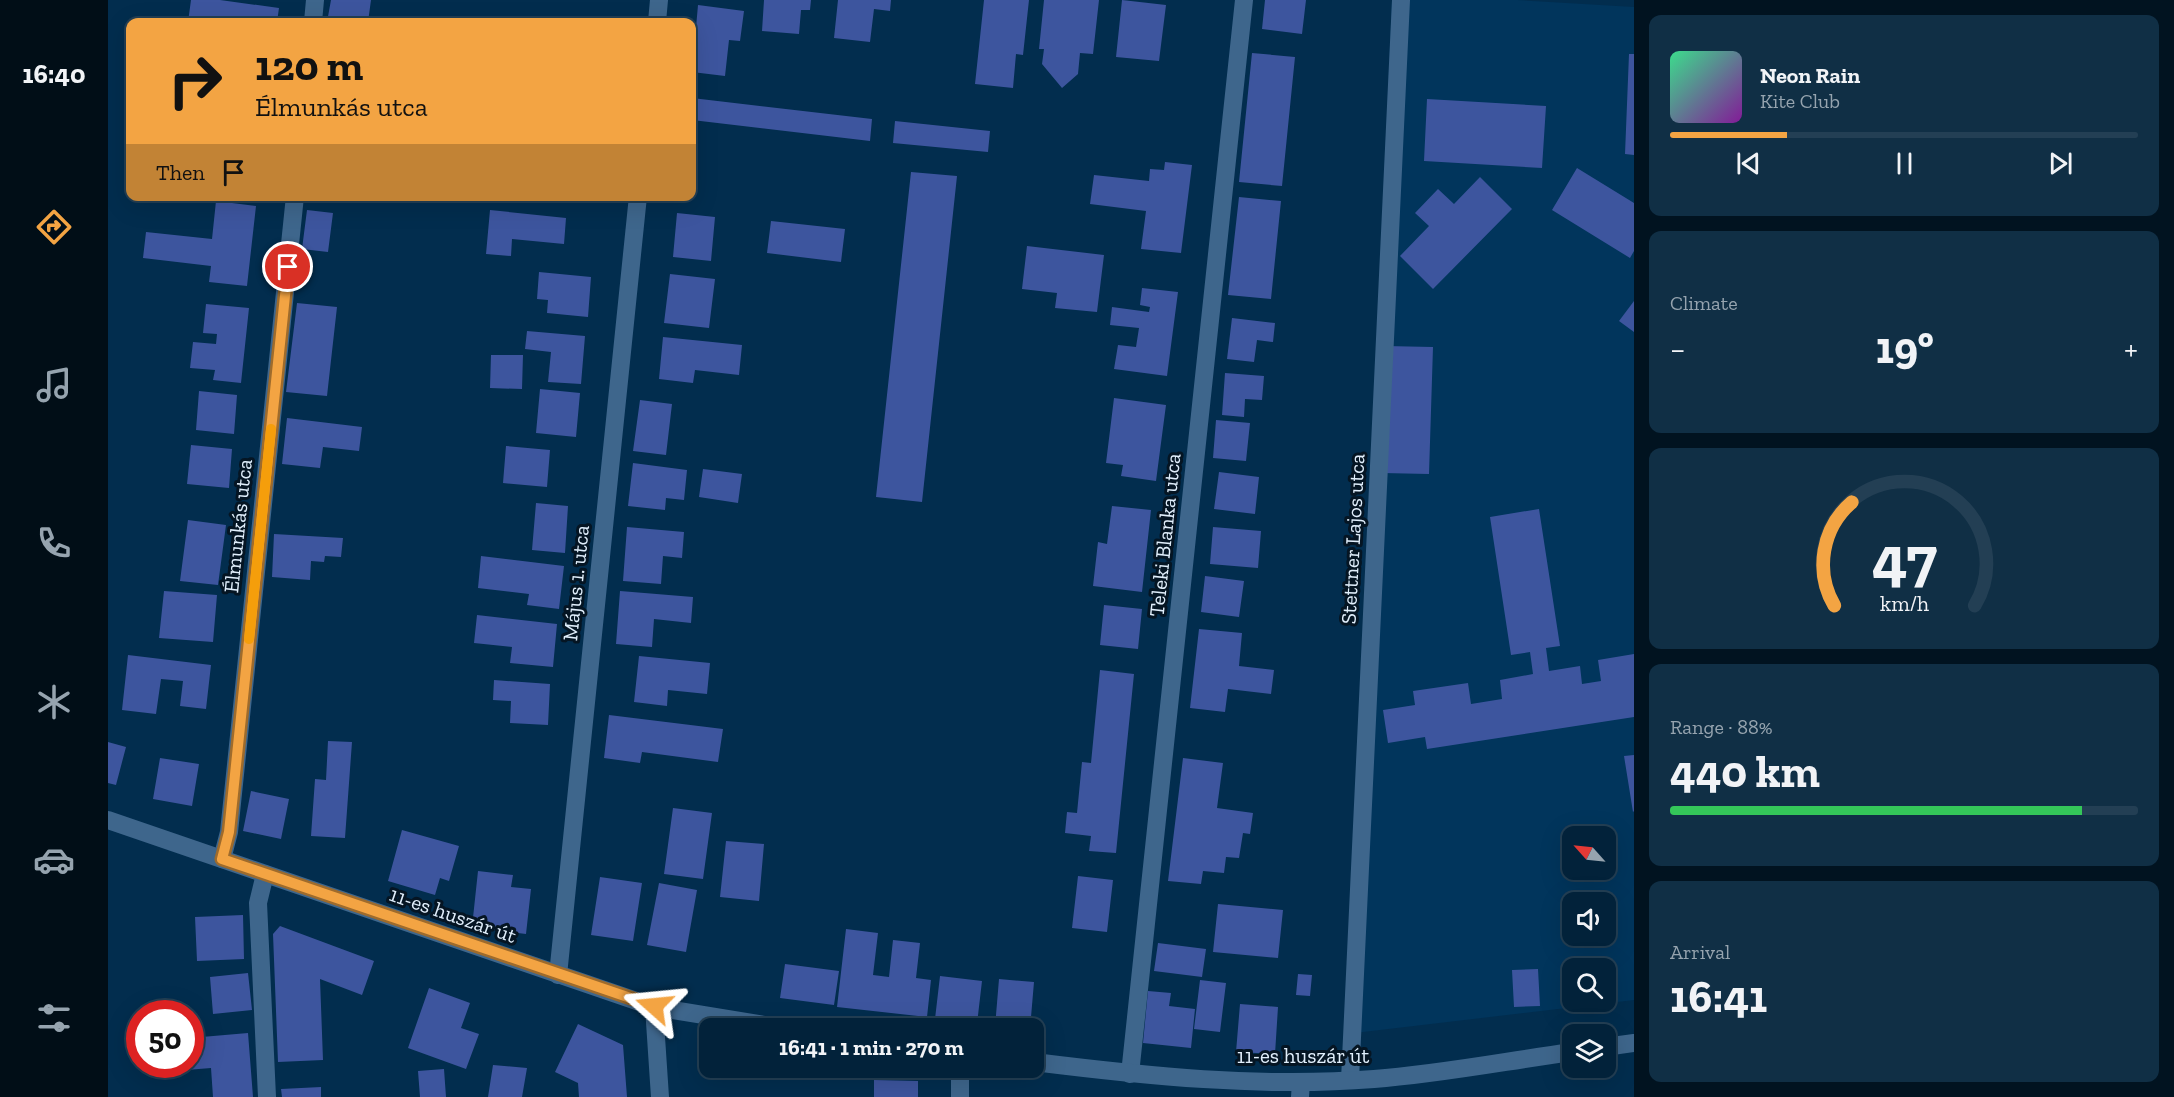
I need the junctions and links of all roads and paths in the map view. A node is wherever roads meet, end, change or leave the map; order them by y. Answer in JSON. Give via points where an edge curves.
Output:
{"nodes":[{"id":1,"x":315,"y":0,"type":"edge"},
{"id":2,"x":659,"y":0,"type":"edge"},
{"id":3,"x":1244,"y":0,"type":"edge"},
{"id":4,"x":1401,"y":0,"type":"edge"},
{"id":5,"x":313,"y":18,"type":"edge"},
{"id":6,"x":657,"y":18,"type":"edge"},
{"id":7,"x":294,"y":201,"type":"edge"},
{"id":8,"x":638,"y":201,"type":"edge"},
{"id":9,"x":108,"y":820,"type":"edge"},
{"id":10,"x":222,"y":859,"type":"junction"},
{"id":11,"x":265,"y":874,"type":"junction"},
{"id":12,"x":558,"y":975,"type":"junction"},
{"id":13,"x":654,"y":1006,"type":"junction"},
{"id":14,"x":724,"y":1018,"type":"edge"},
{"id":15,"x":1634,"y":1043,"type":"edge"},
{"id":16,"x":1616,"y":1045,"type":"edge"},
{"id":17,"x":1562,"y":1053,"type":"edge"},
{"id":18,"x":1044,"y":1063,"type":"edge"},
{"id":19,"x":1130,"y":1074,"type":"junction"},
{"id":20,"x":960,"y":1078,"type":"edge"},
{"id":21,"x":1350,"y":1080,"type":"junction"},
{"id":22,"x":1301,"y":1089,"type":"edge"},
{"id":23,"x":267,"y":1097,"type":"edge"},
{"id":24,"x":660,"y":1097,"type":"edge"},
{"id":25,"x":960,"y":1097,"type":"edge"}],
"edges":[{"from":1,"to":5,"type":"street"},
{"from":2,"to":6,"type":"street"},
{"from":3,"to":19,"type":"street","name":"Teleki Blanka utca"},
{"from":4,"to":21,"type":"street","name":"Stettner Lajos utca"},
{"from":7,"to":10,"type":"street","name":"Élmunkás utca","via":[[231,820]]},
{"from":8,"to":12,"type":"street","name":"Május 1. utca"},
{"from":9,"to":10,"type":"street","name":"11-es huszár út"},
{"from":10,"to":11,"type":"street","name":"11-es huszár út"},
{"from":11,"to":12,"type":"street","name":"11-es huszár út"},
{"from":11,"to":23,"type":"street","via":[[258,903]]},
{"from":12,"to":13,"type":"street","name":"11-es huszár út"},
{"from":13,"to":14,"type":"street","name":"11-es huszár út"},
{"from":13,"to":24,"type":"street"},
{"from":15,"to":16,"type":"street"},
{"from":17,"to":21,"type":"street","name":"11-es huszár út"},
{"from":18,"to":19,"type":"street","name":"11-es huszár út"},
{"from":19,"to":22,"type":"street","name":"11-es huszár út"},
{"from":20,"to":25,"type":"street"},
{"from":21,"to":22,"type":"street","name":"11-es huszár út"}]}
